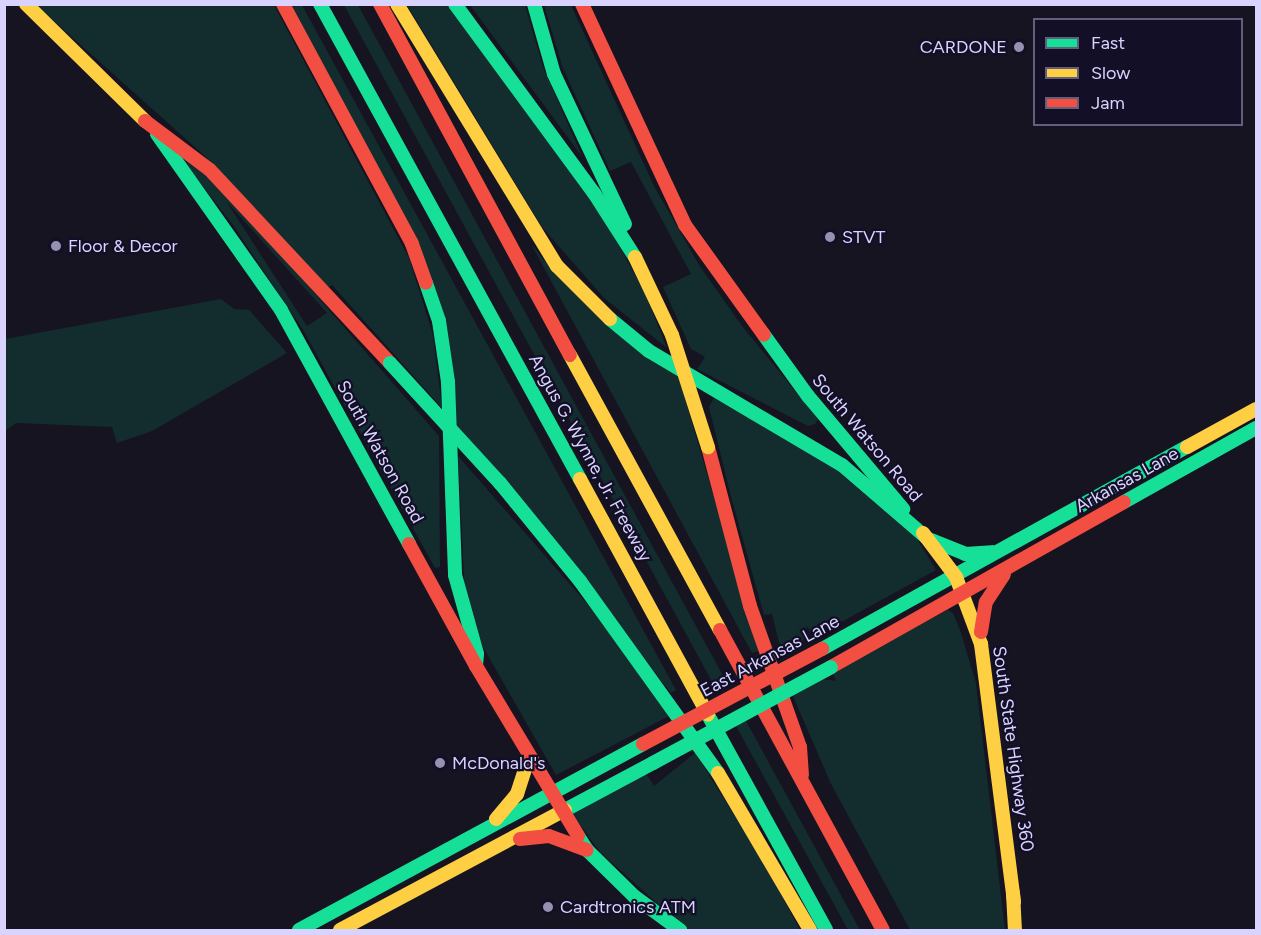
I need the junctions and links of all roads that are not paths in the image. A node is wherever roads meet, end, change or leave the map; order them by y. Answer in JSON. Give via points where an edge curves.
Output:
{"nodes":[{"id":1,"x":26,"y":4,"type":"edge"},
{"id":2,"x":284,"y":4,"type":"edge"},
{"id":3,"x":320,"y":4,"type":"edge"},
{"id":4,"x":380,"y":4,"type":"edge"},
{"id":5,"x":397,"y":4,"type":"edge"},
{"id":6,"x":454,"y":4,"type":"edge"},
{"id":7,"x":534,"y":4,"type":"edge"},
{"id":8,"x":582,"y":4,"type":"edge"},
{"id":9,"x":146,"y":121,"type":"junction"},
{"id":10,"x":635,"y":257,"type":"junction"},
{"id":11,"x":1257,"y":409,"type":"edge"},
{"id":12,"x":1257,"y":428,"type":"edge"},
{"id":13,"x":928,"y":539,"type":"junction"},
{"id":14,"x":1013,"y":543,"type":"junction"},
{"id":15,"x":1015,"y":563,"type":"junction"},
{"id":16,"x":956,"y":577,"type":"junction"},
{"id":17,"x":964,"y":595,"type":"junction"},
{"id":18,"x":981,"y":644,"type":"junction"},
{"id":19,"x":476,"y":666,"type":"junction"},
{"id":20,"x":529,"y":756,"type":"junction"},
{"id":21,"x":803,"y":783,"type":"junction"},
{"id":22,"x":552,"y":794,"type":"junction"},
{"id":23,"x":562,"y":811,"type":"junction"},
{"id":24,"x":482,"y":831,"type":"junction"},
{"id":25,"x":501,"y":844,"type":"junction"},
{"id":26,"x":587,"y":850,"type":"junction"},
{"id":27,"x":299,"y":930,"type":"edge"},
{"id":28,"x":340,"y":930,"type":"edge"},
{"id":29,"x":680,"y":930,"type":"edge"},
{"id":30,"x":810,"y":930,"type":"edge"},
{"id":31,"x":826,"y":930,"type":"edge"},
{"id":32,"x":884,"y":930,"type":"edge"},
{"id":33,"x":1016,"y":930,"type":"edge"}],
"edges":[{"from":1,"to":9,"type":"main road","name":"South Watson Road"},
{"from":2,"to":19,"type":"main road","via":[[412,244],[439,321],[448,382],[455,575],[477,654]]},
{"from":3,"to":31,"type":"main road","name":"Angus G. Wynne, Jr. Freeway"},
{"from":4,"to":21,"type":"main road","name":"Angus G. Wynne, Jr. Freeway"},
{"from":5,"to":13,"type":"main road","via":[[557,266],[603,314],[649,351],[842,465]]},
{"from":6,"to":10,"type":"main road","via":[[594,193]]},
{"from":7,"to":10,"type":"main road","via":[[554,74],[625,222]]},
{"from":8,"to":13,"type":"main road","name":"South Watson Road","via":[[685,225],[808,396]]},
{"from":9,"to":19,"type":"main road","name":"South Watson Road","via":[[281,310]]},
{"from":9,"to":30,"type":"main road","bridge":true,"via":[[210,170],[501,483],[670,702],[722,780]]},
{"from":10,"to":21,"type":"main road","bridge":true,"via":[[672,334],[708,447],[750,606],[800,747]]},
{"from":11,"to":14,"type":"main road","name":"East Arkansas Lane"},
{"from":12,"to":15,"type":"main road","name":"Arkansas Lane"},
{"from":13,"to":14,"type":"main road","via":[[976,556]]},
{"from":13,"to":16,"type":"main road","name":"South Watson Road"},
{"from":14,"to":16,"type":"main road","name":"East Arkansas Lane"},
{"from":15,"to":17,"type":"main road"},
{"from":15,"to":18,"type":"main road","via":[[986,602]]},
{"from":16,"to":17,"type":"main road","name":"South State Highway 360"},
{"from":16,"to":22,"type":"main road","name":"East Arkansas Lane","bridge":true},
{"from":17,"to":18,"type":"main road","name":"South State Highway 360"},
{"from":17,"to":23,"type":"main road","bridge":true},
{"from":18,"to":33,"type":"main road","name":"South State Highway 360"},
{"from":19,"to":20,"type":"main road","name":"South Watson Road"},
{"from":20,"to":22,"type":"main road","name":"South Watson Road"},
{"from":20,"to":24,"type":"main road","via":[[513,802]]},
{"from":21,"to":32,"type":"main road","name":"Angus G. Wynne, Jr. Freeway"},
{"from":22,"to":23,"type":"main road","name":"South Watson Road"},
{"from":22,"to":24,"type":"main road","name":"East Arkansas Lane"},
{"from":23,"to":25,"type":"main road"},
{"from":23,"to":26,"type":"main road","name":"South Watson Road"},
{"from":24,"to":27,"type":"main road","name":"East Arkansas Lane"},
{"from":25,"to":26,"type":"main road","via":[[549,836]]},
{"from":25,"to":28,"type":"main road"},
{"from":26,"to":29,"type":"main road","name":"South Watson Road","via":[[635,897]]}]}
